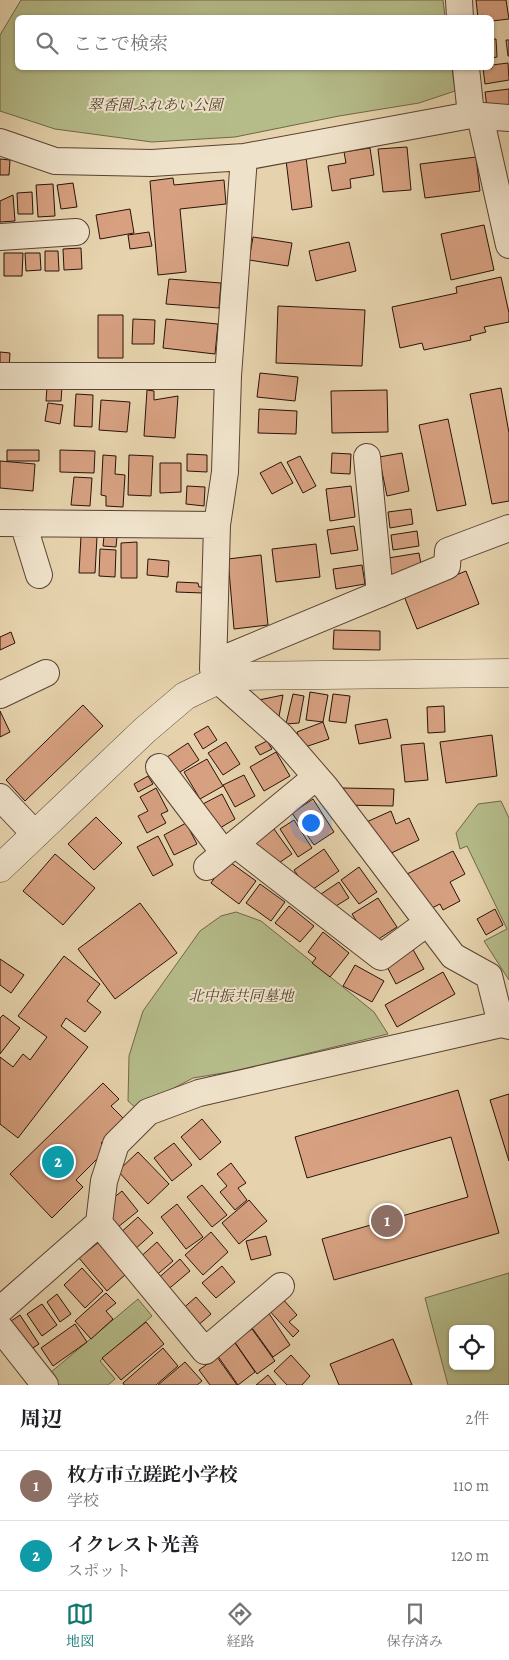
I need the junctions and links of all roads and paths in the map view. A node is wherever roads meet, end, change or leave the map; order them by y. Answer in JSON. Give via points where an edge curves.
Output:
{"nodes":[{"id":1,"x":458,"y":0,"type":"edge"},
{"id":2,"x":460,"y":15,"type":"edge"},
{"id":3,"x":466,"y":70,"type":"edge"},
{"id":4,"x":476,"y":116,"type":"junction"},
{"id":5,"x":509,"y":118,"type":"edge"},
{"id":6,"x":0,"y":142,"type":"edge"},
{"id":7,"x":244,"y":157,"type":"junction"},
{"id":8,"x":76,"y":232,"type":"dead end"},
{"id":9,"x":0,"y":237,"type":"edge"},
{"id":10,"x":509,"y":246,"type":"edge"},
{"id":11,"x":0,"y":376,"type":"edge"},
{"id":12,"x":228,"y":376,"type":"junction"},
{"id":13,"x":367,"y":457,"type":"dead end"},
{"id":14,"x":12,"y":523,"type":"edge"},
{"id":15,"x":217,"y":525,"type":"junction"},
{"id":16,"x":509,"y":528,"type":"edge"},
{"id":17,"x":38,"y":575,"type":"dead end"},
{"id":18,"x":380,"y":594,"type":"junction"},
{"id":19,"x":46,"y":673,"type":"dead end"},
{"id":20,"x":509,"y":673,"type":"edge"},
{"id":21,"x":215,"y":674,"type":"junction"},
{"id":22,"x":16,"y":695,"type":"edge"},
{"id":23,"x":159,"y":767,"type":"dead end"},
{"id":24,"x":316,"y":777,"type":"junction"},
{"id":25,"x":0,"y":797,"type":"edge"},
{"id":26,"x":36,"y":834,"type":"junction"},
{"id":27,"x":222,"y":855,"type":"junction"},
{"id":28,"x":0,"y":868,"type":"edge"},
{"id":29,"x":426,"y":923,"type":"junction"},
{"id":30,"x":505,"y":1025,"type":"edge"},
{"id":31,"x":99,"y":1223,"type":"junction"},
{"id":32,"x":281,"y":1286,"type":"dead end"},
{"id":33,"x":0,"y":1310,"type":"edge"},
{"id":34,"x":0,"y":1328,"type":"edge"},
{"id":35,"x":45,"y":1385,"type":"edge"}],
"edges":[{"from":1,"to":2,"type":"street"},
{"from":3,"to":4,"type":"street"},
{"from":4,"to":5,"type":"street"},
{"from":4,"to":7,"type":"street"},
{"from":4,"to":10,"type":"street"},
{"from":6,"to":7,"type":"street","via":[[55,161],[152,163]]},
{"from":7,"to":12,"type":"street"},
{"from":8,"to":9,"type":"street"},
{"from":11,"to":12,"type":"street"},
{"from":12,"to":15,"type":"street","via":[[225,472]]},
{"from":13,"to":18,"type":"street"},
{"from":14,"to":15,"type":"street"},
{"from":14,"to":17,"type":"street"},
{"from":15,"to":21,"type":"street"},
{"from":16,"to":18,"type":"street","via":[[448,551],[447,566]]},
{"from":18,"to":21,"type":"street","via":[[228,657]]},
{"from":19,"to":22,"type":"street"},
{"from":20,"to":21,"type":"street"},
{"from":21,"to":24,"type":"street","via":[[281,736]]},
{"from":21,"to":26,"type":"street","via":[[145,730]]},
{"from":23,"to":27,"type":"street"},
{"from":24,"to":27,"type":"street"},
{"from":24,"to":29,"type":"street"},
{"from":25,"to":26,"type":"street"},
{"from":26,"to":28,"type":"street"},
{"from":27,"to":29,"type":"street","via":[[381,957]]},
{"from":29,"to":30,"type":"street","via":[[453,956],[489,976]]},
{"from":30,"to":31,"type":"street","via":[[199,1093],[148,1112],[116,1144],[104,1181]]},
{"from":31,"to":32,"type":"street","via":[[205,1350]]},
{"from":31,"to":33,"type":"street"},
{"from":34,"to":35,"type":"street"}]}
